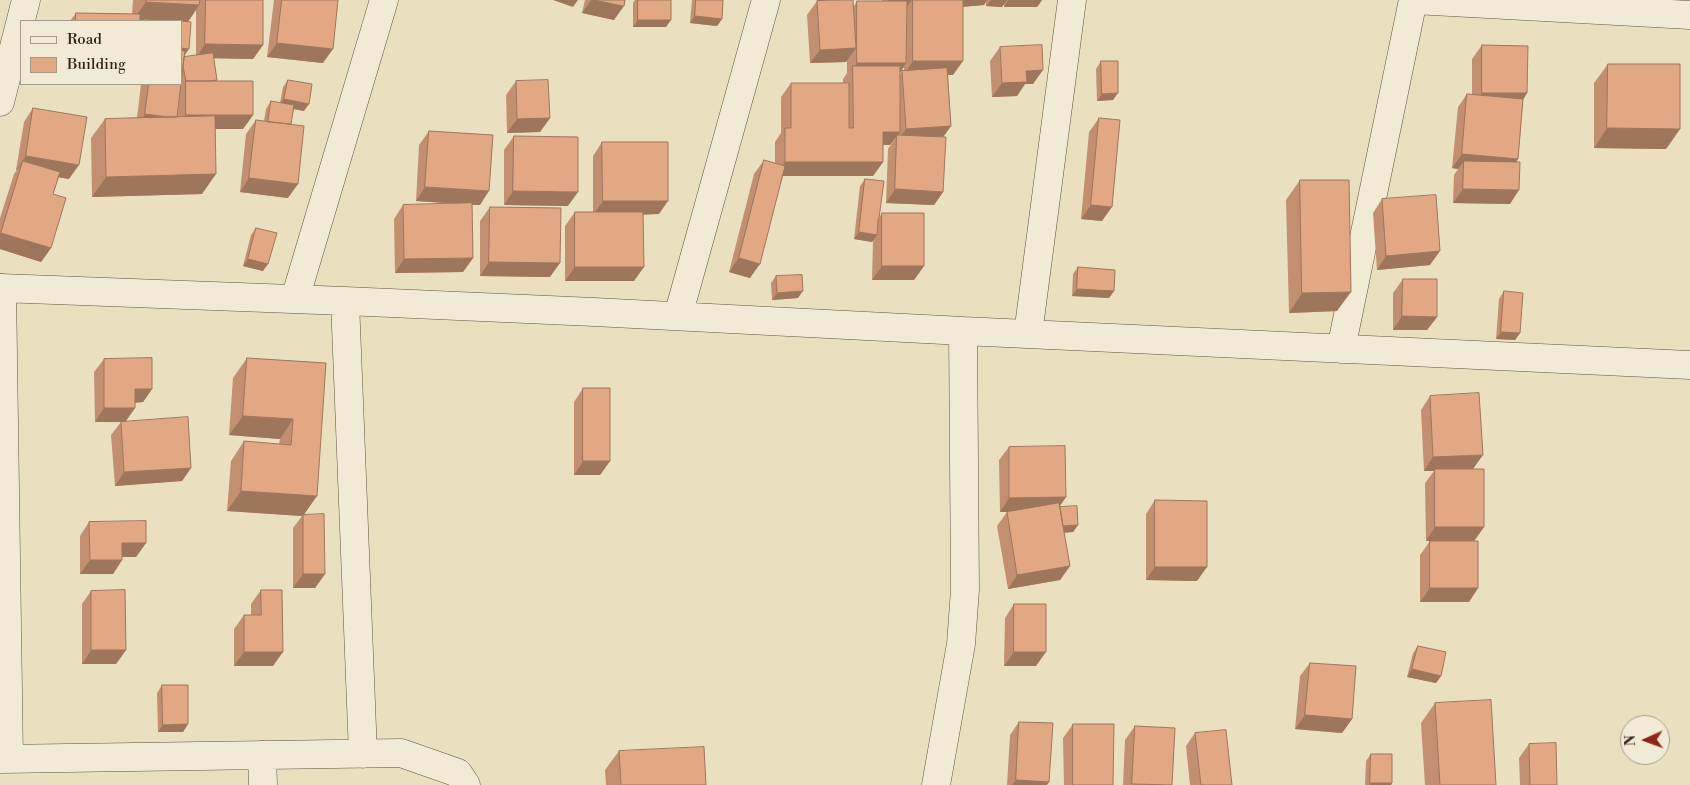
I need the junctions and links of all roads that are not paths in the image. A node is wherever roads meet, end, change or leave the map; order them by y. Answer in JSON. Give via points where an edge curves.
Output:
{"nodes":[{"id":1,"x":26,"y":0,"type":"edge"},
{"id":2,"x":384,"y":0,"type":"edge"},
{"id":3,"x":766,"y":0,"type":"edge"},
{"id":4,"x":1072,"y":0,"type":"edge"},
{"id":5,"x":1414,"y":0,"type":"edge"},
{"id":6,"x":1690,"y":15,"type":"edge"},
{"id":7,"x":21,"y":20,"type":"edge"},
{"id":8,"x":20,"y":24,"type":"edge"},
{"id":9,"x":0,"y":102,"type":"edge"},
{"id":10,"x":1,"y":288,"type":"edge"},
{"id":11,"x":295,"y":299,"type":"junction"},
{"id":12,"x":345,"y":301,"type":"junction"},
{"id":13,"x":678,"y":316,"type":"junction"},
{"id":14,"x":963,"y":331,"type":"junction"},
{"id":15,"x":1028,"y":334,"type":"junction"},
{"id":16,"x":1341,"y":349,"type":"junction"},
{"id":17,"x":1690,"y":365,"type":"edge"},
{"id":18,"x":363,"y":754,"type":"junction"},
{"id":19,"x":262,"y":756,"type":"junction"},
{"id":20,"x":4,"y":759,"type":"edge"},
{"id":21,"x":263,"y":785,"type":"edge"},
{"id":22,"x":466,"y":785,"type":"edge"},
{"id":23,"x":936,"y":785,"type":"edge"}],
"edges":[{"from":1,"to":7,"type":"street"},
{"from":2,"to":11,"type":"street"},
{"from":3,"to":13,"type":"street"},
{"from":4,"to":15,"type":"street"},
{"from":5,"to":6,"type":"street"},
{"from":5,"to":16,"type":"street"},
{"from":8,"to":9,"type":"street"},
{"from":10,"to":11,"type":"street"},
{"from":10,"to":20,"type":"street"},
{"from":11,"to":12,"type":"street"},
{"from":12,"to":13,"type":"street"},
{"from":12,"to":18,"type":"street"},
{"from":13,"to":14,"type":"street"},
{"from":14,"to":15,"type":"street"},
{"from":14,"to":23,"type":"street","via":[[965,590],[961,644]]},
{"from":15,"to":16,"type":"street"},
{"from":16,"to":17,"type":"street"},
{"from":18,"to":19,"type":"street"},
{"from":18,"to":22,"type":"street","via":[[400,753],[458,773]]},
{"from":19,"to":20,"type":"street"},
{"from":19,"to":21,"type":"street"}]}
